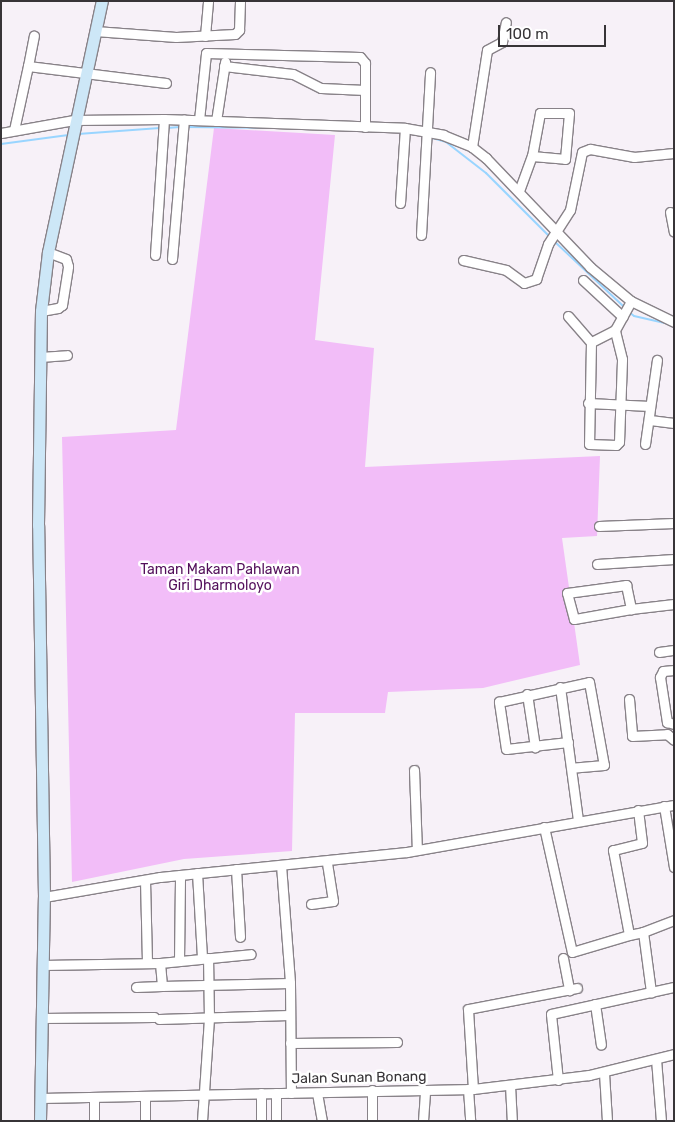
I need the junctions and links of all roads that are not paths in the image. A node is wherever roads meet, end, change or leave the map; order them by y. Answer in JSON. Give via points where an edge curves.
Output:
{"nodes":[{"id":1,"x":102,"y":1,"type":"edge"},
{"id":2,"x":208,"y":1,"type":"edge"},
{"id":3,"x":240,"y":1,"type":"edge"},
{"id":4,"x":506,"y":22,"type":"dead end"},
{"id":5,"x":96,"y":31,"type":"junction"},
{"id":6,"x":34,"y":36,"type":"dead end"},
{"id":7,"x":204,"y":36,"type":"junction"},
{"id":8,"x":226,"y":54,"type":"junction"},
{"id":9,"x":28,"y":66,"type":"junction"},
{"id":10,"x":224,"y":66,"type":"junction"},
{"id":11,"x":430,"y":72,"type":"dead end"},
{"id":12,"x":86,"y":74,"type":"junction"},
{"id":13,"x":166,"y":83,"type":"dead end"},
{"id":14,"x":365,"y":90,"type":"junction"},
{"id":15,"x":199,"y":120,"type":"junction"},
{"id":16,"x":216,"y":121,"type":"junction"},
{"id":17,"x":183,"y":124,"type":"junction"},
{"id":18,"x":164,"y":125,"type":"junction"},
{"id":19,"x":73,"y":126,"type":"junction"},
{"id":20,"x":365,"y":127,"type":"junction"},
{"id":21,"x":14,"y":130,"type":"junction"},
{"id":22,"x":1,"y":133,"type":"edge"},
{"id":23,"x":404,"y":134,"type":"junction"},
{"id":24,"x":426,"y":136,"type":"junction"},
{"id":25,"x":472,"y":147,"type":"junction"},
{"id":26,"x":674,"y":153,"type":"edge"},
{"id":27,"x":532,"y":156,"type":"junction"},
{"id":28,"x":519,"y":191,"type":"junction"},
{"id":29,"x":400,"y":203,"type":"dead end"},
{"id":30,"x":670,"y":212,"type":"dead end"},
{"id":31,"x":674,"y":232,"type":"edge"},
{"id":32,"x":555,"y":234,"type":"junction"},
{"id":33,"x":421,"y":235,"type":"dead end"},
{"id":34,"x":48,"y":252,"type":"junction"},
{"id":35,"x":156,"y":255,"type":"dead end"},
{"id":36,"x":172,"y":259,"type":"dead end"},
{"id":37,"x":463,"y":260,"type":"dead end"},
{"id":38,"x":583,"y":280,"type":"dead end"},
{"id":39,"x":627,"y":308,"type":"junction"},
{"id":40,"x":41,"y":310,"type":"junction"},
{"id":41,"x":568,"y":316,"type":"dead end"},
{"id":42,"x":674,"y":322,"type":"edge"},
{"id":43,"x":615,"y":330,"type":"junction"},
{"id":44,"x":591,"y":342,"type":"junction"},
{"id":45,"x":67,"y":355,"type":"dead end"},
{"id":46,"x":40,"y":357,"type":"junction"},
{"id":47,"x":657,"y":360,"type":"dead end"},
{"id":48,"x":588,"y":403,"type":"junction"},
{"id":49,"x":620,"y":403,"type":"junction"},
{"id":50,"x":650,"y":406,"type":"junction"},
{"id":51,"x":650,"y":420,"type":"junction"},
{"id":52,"x":674,"y":423,"type":"edge"},
{"id":53,"x":645,"y":444,"type":"dead end"},
{"id":54,"x":674,"y":523,"type":"edge"},
{"id":55,"x":599,"y":526,"type":"dead end"},
{"id":56,"x":674,"y":559,"type":"edge"},
{"id":57,"x":597,"y":564,"type":"dead end"},
{"id":58,"x":674,"y":604,"type":"edge"},
{"id":59,"x":631,"y":609,"type":"junction"},
{"id":60,"x":674,"y":650,"type":"edge"},
{"id":61,"x":659,"y":652,"type":"dead end"},
{"id":62,"x":674,"y":670,"type":"edge"},
{"id":63,"x":560,"y":687,"type":"junction"},
{"id":64,"x":527,"y":694,"type":"junction"},
{"id":65,"x":629,"y":699,"type":"dead end"},
{"id":66,"x":669,"y":704,"type":"edge"},
{"id":67,"x":674,"y":724,"type":"edge"},
{"id":68,"x":674,"y":740,"type":"edge"},
{"id":69,"x":568,"y":742,"type":"junction"},
{"id":70,"x":535,"y":747,"type":"junction"},
{"id":71,"x":572,"y":768,"type":"junction"},
{"id":72,"x":414,"y":770,"type":"dead end"},
{"id":73,"x":669,"y":805,"type":"edge"},
{"id":74,"x":638,"y":810,"type":"junction"},
{"id":75,"x":578,"y":820,"type":"junction"},
{"id":76,"x":544,"y":827,"type":"junction"},
{"id":77,"x":417,"y":850,"type":"junction"},
{"id":78,"x":327,"y":862,"type":"junction"},
{"id":79,"x":281,"y":865,"type":"junction"},
{"id":80,"x":674,"y":867,"type":"edge"},
{"id":81,"x":236,"y":869,"type":"junction"},
{"id":82,"x":197,"y":873,"type":"junction"},
{"id":83,"x":180,"y":875,"type":"junction"},
{"id":84,"x":145,"y":880,"type":"junction"},
{"id":85,"x":44,"y":897,"type":"junction"},
{"id":86,"x":311,"y":904,"type":"dead end"},
{"id":87,"x":674,"y":920,"type":"edge"},
{"id":88,"x":643,"y":932,"type":"junction"},
{"id":89,"x":629,"y":936,"type":"junction"},
{"id":90,"x":240,"y":937,"type":"dead end"},
{"id":91,"x":251,"y":954,"type":"dead end"},
{"id":92,"x":205,"y":958,"type":"junction"},
{"id":93,"x":562,"y":958,"type":"dead end"},
{"id":94,"x":179,"y":961,"type":"junction"},
{"id":95,"x":146,"y":963,"type":"junction"},
{"id":96,"x":160,"y":963,"type":"junction"},
{"id":97,"x":42,"y":965,"type":"junction"},
{"id":98,"x":290,"y":983,"type":"junction"},
{"id":99,"x":208,"y":985,"type":"junction"},
{"id":100,"x":162,"y":986,"type":"junction"},
{"id":101,"x":136,"y":987,"type":"dead end"},
{"id":102,"x":674,"y":987,"type":"edge"},
{"id":103,"x":651,"y":992,"type":"junction"},
{"id":104,"x":594,"y":1004,"type":"junction"},
{"id":105,"x":289,"y":1015,"type":"junction"},
{"id":106,"x":41,"y":1018,"type":"junction"},
{"id":107,"x":210,"y":1019,"type":"junction"},
{"id":108,"x":397,"y":1042,"type":"dead end"},
{"id":109,"x":290,"y":1043,"type":"junction"},
{"id":110,"x":601,"y":1045,"type":"dead end"},
{"id":111,"x":674,"y":1054,"type":"edge"},
{"id":112,"x":656,"y":1059,"type":"junction"},
{"id":113,"x":604,"y":1073,"type":"junction"},
{"id":114,"x":558,"y":1080,"type":"junction"},
{"id":115,"x":510,"y":1085,"type":"junction"},
{"id":116,"x":471,"y":1089,"type":"junction"},
{"id":117,"x":372,"y":1090,"type":"junction"},
{"id":118,"x":425,"y":1092,"type":"junction"},
{"id":119,"x":202,"y":1093,"type":"junction"},
{"id":120,"x":261,"y":1093,"type":"junction"},
{"id":121,"x":276,"y":1093,"type":"junction"},
{"id":122,"x":291,"y":1093,"type":"junction"},
{"id":123,"x":317,"y":1093,"type":"junction"},
{"id":124,"x":145,"y":1096,"type":"junction"},
{"id":125,"x":94,"y":1097,"type":"junction"},
{"id":126,"x":41,"y":1098,"type":"junction"},
{"id":127,"x":40,"y":1121,"type":"edge"},
{"id":128,"x":94,"y":1121,"type":"edge"},
{"id":129,"x":145,"y":1121,"type":"edge"},
{"id":130,"x":202,"y":1121,"type":"edge"},
{"id":131,"x":261,"y":1121,"type":"edge"},
{"id":132,"x":276,"y":1121,"type":"edge"},
{"id":133,"x":322,"y":1121,"type":"edge"},
{"id":134,"x":372,"y":1121,"type":"edge"},
{"id":135,"x":418,"y":1121,"type":"edge"},
{"id":136,"x":422,"y":1121,"type":"edge"},
{"id":137,"x":470,"y":1121,"type":"edge"},
{"id":138,"x":512,"y":1121,"type":"edge"},
{"id":139,"x":607,"y":1121,"type":"edge"},
{"id":140,"x":661,"y":1121,"type":"edge"}],
"edges":[{"from":1,"to":5,"type":"main road"},
{"from":2,"to":7,"type":"street"},
{"from":3,"to":7,"type":"street","via":[[237,34]]},
{"from":4,"to":25,"type":"street","via":[[502,42],[488,50]]},
{"from":5,"to":7,"type":"street"},
{"from":5,"to":12,"type":"main road"},
{"from":6,"to":9,"type":"street"},
{"from":8,"to":10,"type":"street"},
{"from":8,"to":14,"type":"street","via":[[360,58],[364,60]]},
{"from":8,"to":15,"type":"street","via":[[205,54]]},
{"from":9,"to":12,"type":"street"},
{"from":9,"to":21,"type":"street"},
{"from":10,"to":14,"type":"street","via":[[293,74],[321,88]]},
{"from":10,"to":16,"type":"street"},
{"from":11,"to":24,"type":"street"},
{"from":12,"to":13,"type":"street"},
{"from":12,"to":19,"type":"main road"},
{"from":14,"to":20,"type":"street"},
{"from":15,"to":16,"type":"street"},
{"from":15,"to":17,"type":"street"},
{"from":16,"to":20,"type":"street"},
{"from":17,"to":18,"type":"street"},
{"from":17,"to":36,"type":"street"},
{"from":18,"to":19,"type":"street"},
{"from":18,"to":35,"type":"street"},
{"from":19,"to":21,"type":"street"},
{"from":19,"to":34,"type":"main road"},
{"from":20,"to":23,"type":"street"},
{"from":21,"to":22,"type":"street"},
{"from":23,"to":24,"type":"street"},
{"from":23,"to":29,"type":"street"},
{"from":24,"to":25,"type":"street"},
{"from":24,"to":33,"type":"street"},
{"from":25,"to":28,"type":"street"},
{"from":26,"to":32,"type":"street","via":[[634,157],[586,149],[579,157],[570,210]]},
{"from":27,"to":27,"type":"street","via":[[540,113],[569,113],[565,159]]},
{"from":27,"to":28,"type":"street"},
{"from":28,"to":32,"type":"street"},
{"from":30,"to":31,"type":"street"},
{"from":32,"to":37,"type":"street","via":[[536,279],[528,284],[506,270]]},
{"from":32,"to":39,"type":"street"},
{"from":34,"to":40,"type":"main road"},
{"from":34,"to":40,"type":"street","via":[[66,259],[68,266],[62,305]]},
{"from":38,"to":39,"type":"street"},
{"from":39,"to":42,"type":"street"},
{"from":39,"to":43,"type":"street"},
{"from":40,"to":46,"type":"main road"},
{"from":41,"to":44,"type":"street"},
{"from":43,"to":44,"type":"street"},
{"from":43,"to":49,"type":"street","via":[[622,359]]},
{"from":44,"to":48,"type":"street"},
{"from":45,"to":46,"type":"street"},
{"from":46,"to":85,"type":"main road","via":[[38,538]]},
{"from":47,"to":50,"type":"street"},
{"from":48,"to":49,"type":"street"},
{"from":48,"to":49,"type":"street","via":[[588,443],[613,445],[618,444]]},
{"from":49,"to":50,"type":"street"},
{"from":50,"to":51,"type":"street"},
{"from":51,"to":52,"type":"street"},
{"from":51,"to":53,"type":"street"},
{"from":54,"to":55,"type":"street"},
{"from":56,"to":57,"type":"street"},
{"from":58,"to":59,"type":"street"},
{"from":59,"to":59,"type":"street","via":[[574,619],[567,593],[626,585]]},
{"from":60,"to":61,"type":"street"},
{"from":62,"to":66,"type":"street","via":[[660,675]]},
{"from":63,"to":64,"type":"street"},
{"from":63,"to":69,"type":"street"},
{"from":63,"to":71,"type":"street","via":[[587,681],[591,685],[604,765]]},
{"from":64,"to":70,"type":"street"},
{"from":64,"to":70,"type":"street","via":[[499,702],[504,745],[510,750]]},
{"from":65,"to":68,"type":"street","via":[[632,736],[667,734]]},
{"from":66,"to":67,"type":"street","via":[[667,722]]},
{"from":69,"to":70,"type":"street"},
{"from":69,"to":71,"type":"street"},
{"from":71,"to":75,"type":"street"},
{"from":72,"to":77,"type":"street"},
{"from":73,"to":74,"type":"street"},
{"from":73,"to":80,"type":"street"},
{"from":74,"to":75,"type":"street"},
{"from":74,"to":89,"type":"street","via":[[642,843],[613,850]]},
{"from":75,"to":76,"type":"street"},
{"from":76,"to":77,"type":"street"},
{"from":76,"to":89,"type":"street","via":[[572,952]]},
{"from":77,"to":78,"type":"street"},
{"from":78,"to":79,"type":"street"},
{"from":78,"to":86,"type":"street","via":[[333,901]]},
{"from":79,"to":81,"type":"street"},
{"from":79,"to":98,"type":"street"},
{"from":81,"to":82,"type":"street"},
{"from":81,"to":90,"type":"street"},
{"from":82,"to":83,"type":"street"},
{"from":82,"to":92,"type":"street"},
{"from":83,"to":84,"type":"street"},
{"from":83,"to":94,"type":"street"},
{"from":84,"to":85,"type":"street"},
{"from":84,"to":95,"type":"street"},
{"from":85,"to":97,"type":"main road"},
{"from":87,"to":88,"type":"street"},
{"from":88,"to":89,"type":"street"},
{"from":88,"to":103,"type":"street"},
{"from":91,"to":92,"type":"street"},
{"from":92,"to":94,"type":"street"},
{"from":92,"to":99,"type":"street"},
{"from":93,"to":116,"type":"street","via":[[573,989],[468,1009]]},
{"from":94,"to":96,"type":"street"},
{"from":95,"to":96,"type":"street"},
{"from":95,"to":97,"type":"street"},
{"from":96,"to":100,"type":"street"},
{"from":97,"to":106,"type":"main road"},
{"from":98,"to":99,"type":"street"},
{"from":98,"to":105,"type":"street"},
{"from":99,"to":100,"type":"street"},
{"from":99,"to":107,"type":"street"},
{"from":100,"to":101,"type":"street"},
{"from":102,"to":103,"type":"street"},
{"from":103,"to":104,"type":"street"},
{"from":104,"to":110,"type":"street"},
{"from":104,"to":114,"type":"street","via":[[550,1016]]},
{"from":105,"to":107,"type":"street"},
{"from":105,"to":109,"type":"street"},
{"from":106,"to":107,"type":"street"},
{"from":106,"to":126,"type":"main road"},
{"from":107,"to":119,"type":"street"},
{"from":108,"to":109,"type":"street"},
{"from":109,"to":122,"type":"street"},
{"from":111,"to":112,"type":"street","name":"Jalan Sunan Bonang"},
{"from":112,"to":113,"type":"street","name":"Jalan Sunan Bonang"},
{"from":112,"to":140,"type":"street"},
{"from":113,"to":114,"type":"street","name":"Jalan Sunan Bonang"},
{"from":113,"to":139,"type":"street"},
{"from":114,"to":115,"type":"street","name":"Jalan Sunan Bonang"},
{"from":115,"to":116,"type":"street","name":"Jalan Sunan Bonang"},
{"from":115,"to":138,"type":"street"},
{"from":116,"to":118,"type":"street","name":"Jalan Sunan Bonang"},
{"from":116,"to":137,"type":"street"},
{"from":117,"to":118,"type":"street","name":"Jalan Sunan Bonang"},
{"from":117,"to":123,"type":"street","name":"Jalan Sunan Bonang"},
{"from":117,"to":134,"type":"street"},
{"from":118,"to":136,"type":"street"},
{"from":119,"to":120,"type":"street","name":"Jalan Sunan Bonang"},
{"from":119,"to":124,"type":"street","name":"Jalan Sunan Bonang"},
{"from":119,"to":130,"type":"street"},
{"from":120,"to":121,"type":"street","name":"Jalan Sunan Bonang"},
{"from":120,"to":131,"type":"street"},
{"from":121,"to":122,"type":"street","name":"Jalan Sunan Bonang"},
{"from":121,"to":132,"type":"street"},
{"from":122,"to":123,"type":"street","name":"Jalan Sunan Bonang"},
{"from":123,"to":133,"type":"street"},
{"from":124,"to":125,"type":"street","name":"Jalan Sunan Bonang"},
{"from":124,"to":129,"type":"street"},
{"from":125,"to":126,"type":"street","name":"Jalan Sunan Bonang"},
{"from":125,"to":128,"type":"street"},
{"from":126,"to":127,"type":"main road"},
{"from":135,"to":136,"type":"street"}]}
